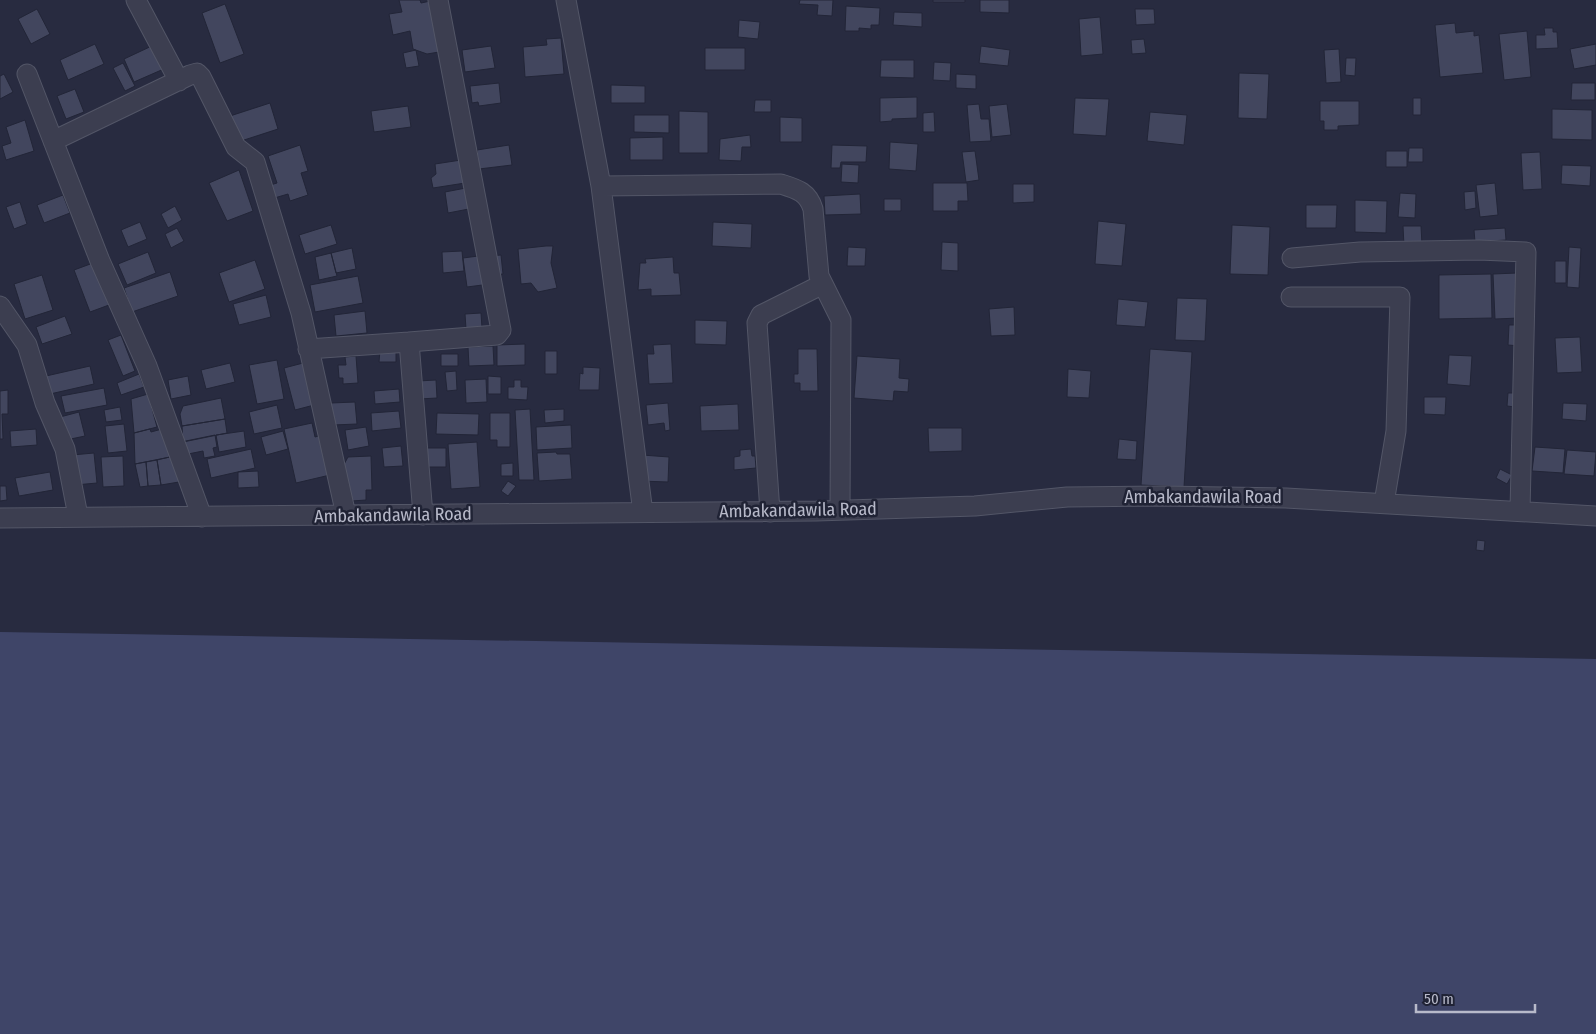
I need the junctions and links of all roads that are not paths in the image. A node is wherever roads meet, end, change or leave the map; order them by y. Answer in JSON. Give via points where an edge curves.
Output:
{"nodes":[{"id":1,"x":136,"y":0,"type":"edge"},
{"id":2,"x":438,"y":0,"type":"edge"},
{"id":3,"x":566,"y":0,"type":"edge"},
{"id":4,"x":27,"y":74,"type":"dead end"},
{"id":5,"x":179,"y":81,"type":"junction"},
{"id":6,"x":53,"y":141,"type":"junction"},
{"id":7,"x":601,"y":186,"type":"junction"},
{"id":8,"x":1292,"y":258,"type":"dead end"},
{"id":9,"x":824,"y":284,"type":"junction"},
{"id":10,"x":1291,"y":298,"type":"dead end"},
{"id":11,"x":0,"y":306,"type":"edge"},
{"id":12,"x":409,"y":342,"type":"junction"},
{"id":13,"x":308,"y":349,"type":"junction"},
{"id":14,"x":1384,"y":503,"type":"junction"},
{"id":15,"x":840,"y":510,"type":"junction"},
{"id":16,"x":1520,"y":511,"type":"junction"},
{"id":17,"x":770,"y":512,"type":"junction"},
{"id":18,"x":643,"y":513,"type":"junction"},
{"id":19,"x":423,"y":515,"type":"junction"},
{"id":20,"x":78,"y":516,"type":"junction"},
{"id":21,"x":346,"y":516,"type":"junction"},
{"id":22,"x":1596,"y":516,"type":"edge"},
{"id":23,"x":202,"y":517,"type":"junction"},
{"id":24,"x":0,"y":518,"type":"edge"}],
"edges":[{"from":1,"to":5,"type":"street"},
{"from":2,"to":12,"type":"street","via":[[501,330],[497,335]]},
{"from":3,"to":7,"type":"street"},
{"from":4,"to":6,"type":"street"},
{"from":5,"to":6,"type":"street"},
{"from":5,"to":13,"type":"street","via":[[197,73],[236,147],[255,162],[301,314]]},
{"from":6,"to":23,"type":"street","via":[[100,261],[147,366]]},
{"from":7,"to":9,"type":"street","via":[[781,184],[801,190],[810,198],[814,209],[819,276]]},
{"from":7,"to":18,"type":"street"},
{"from":8,"to":16,"type":"street","via":[[1360,252],[1526,252]]},
{"from":9,"to":15,"type":"street","via":[[841,320]]},
{"from":9,"to":17,"type":"street","via":[[761,316],[757,323]]},
{"from":10,"to":14,"type":"street","via":[[1400,297],[1396,431]]},
{"from":11,"to":20,"type":"street","via":[[27,345],[45,403],[65,450]]},
{"from":12,"to":13,"type":"street"},
{"from":12,"to":19,"type":"street"},
{"from":13,"to":21,"type":"street"},
{"from":14,"to":15,"type":"street","name":"Ambakandawila Road","via":[[1161,496]]},
{"from":14,"to":16,"type":"street","name":"Ambakandawila Road"},
{"from":15,"to":17,"type":"street","name":"Ambakandawila Road"},
{"from":16,"to":22,"type":"street","name":"Ambakandawila Road"},
{"from":17,"to":18,"type":"street","name":"Ambakandawila Road"},
{"from":18,"to":19,"type":"street","name":"Ambakandawila Road"},
{"from":19,"to":21,"type":"street","name":"Ambakandawila Road"},
{"from":20,"to":23,"type":"street","name":"Ambakandawila Road"},
{"from":20,"to":24,"type":"street","name":"Ambakandawila Road"},
{"from":21,"to":23,"type":"street","name":"Ambakandawila Road"}]}
